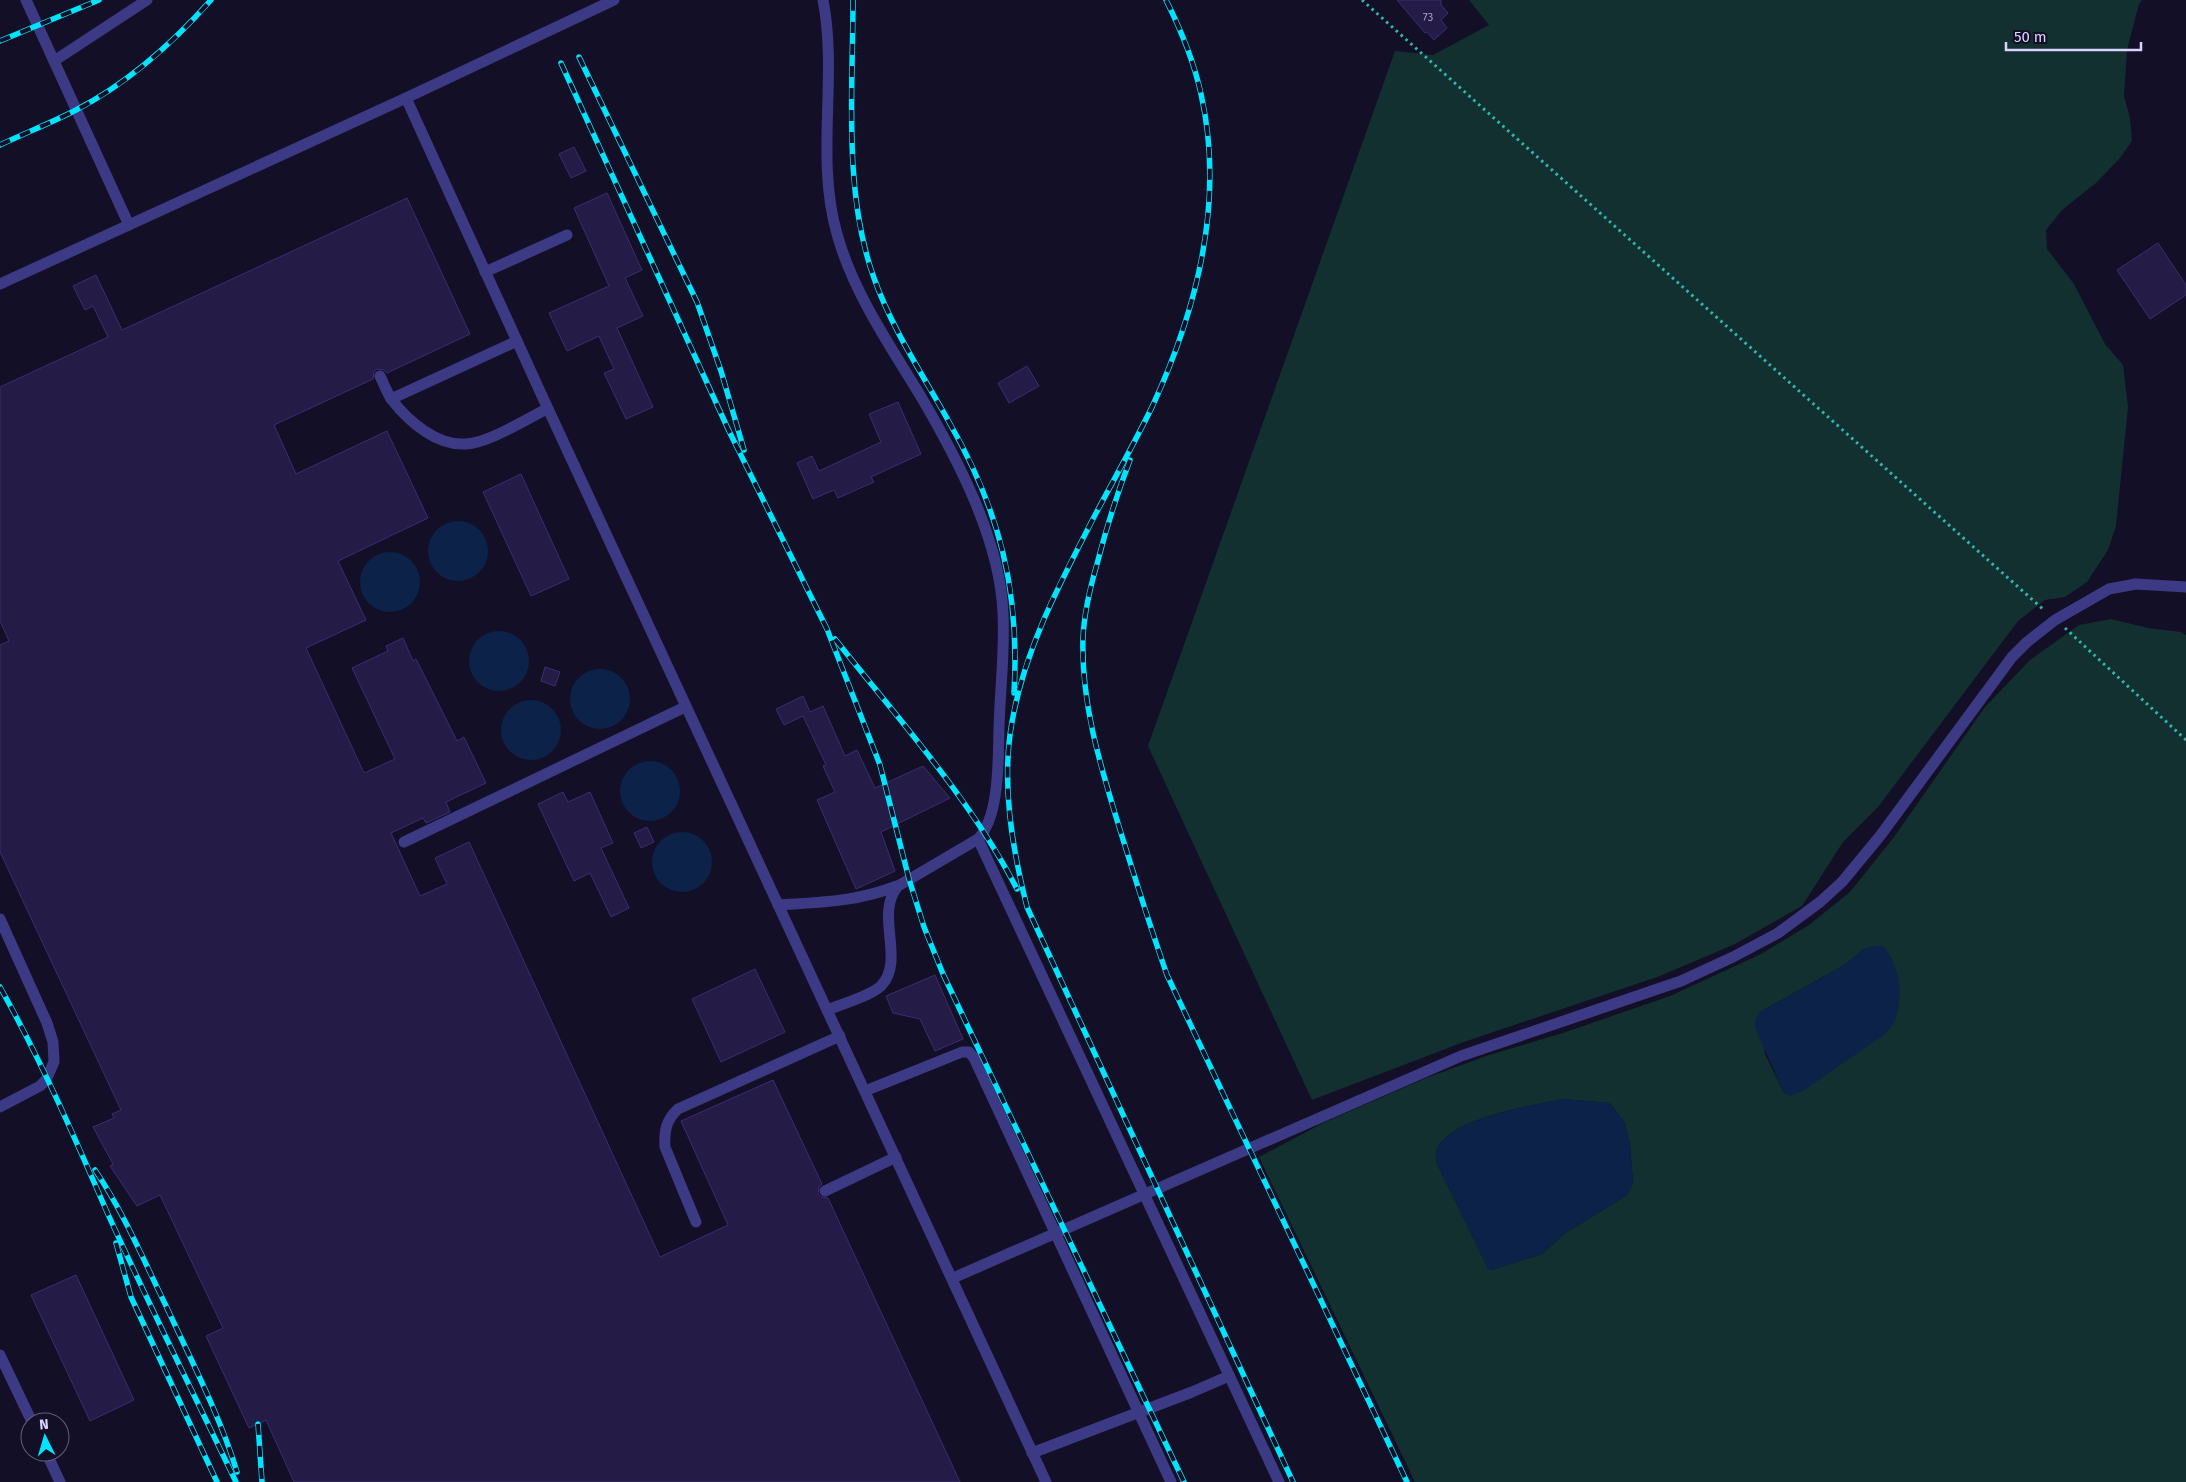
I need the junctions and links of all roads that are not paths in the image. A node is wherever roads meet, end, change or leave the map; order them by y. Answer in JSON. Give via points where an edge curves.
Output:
{"nodes":[{"id":1,"x":26,"y":0,"type":"edge"},
{"id":2,"x":147,"y":0,"type":"edge"},
{"id":3,"x":614,"y":0,"type":"edge"},
{"id":4,"x":823,"y":0,"type":"edge"},
{"id":5,"x":54,"y":61,"type":"junction"},
{"id":6,"x":406,"y":98,"type":"junction"},
{"id":7,"x":129,"y":225,"type":"junction"},
{"id":8,"x":568,"y":235,"type":"dead end"},
{"id":9,"x":485,"y":272,"type":"junction"},
{"id":10,"x":0,"y":284,"type":"edge"},
{"id":11,"x":516,"y":341,"type":"junction"},
{"id":12,"x":380,"y":376,"type":"dead end"},
{"id":13,"x":391,"y":399,"type":"junction"},
{"id":14,"x":547,"y":408,"type":"junction"},
{"id":15,"x":2186,"y":587,"type":"edge"},
{"id":16,"x":685,"y":707,"type":"junction"},
{"id":17,"x":978,"y":839,"type":"junction"},
{"id":18,"x":404,"y":842,"type":"dead end"},
{"id":19,"x":898,"y":886,"type":"junction"},
{"id":20,"x":778,"y":905,"type":"junction"},
{"id":21,"x":0,"y":919,"type":"edge"},
{"id":22,"x":828,"y":1010,"type":"junction"},
{"id":23,"x":840,"y":1036,"type":"junction"},
{"id":24,"x":865,"y":1091,"type":"junction"},
{"id":25,"x":0,"y":1107,"type":"edge"},
{"id":26,"x":896,"y":1157,"type":"junction"},
{"id":27,"x":825,"y":1191,"type":"dead end"},
{"id":28,"x":1143,"y":1194,"type":"junction"},
{"id":29,"x":696,"y":1222,"type":"dead end"},
{"id":30,"x":1055,"y":1233,"type":"junction"},
{"id":31,"x":953,"y":1278,"type":"junction"},
{"id":32,"x":0,"y":1354,"type":"edge"},
{"id":33,"x":1229,"y":1376,"type":"junction"},
{"id":34,"x":1138,"y":1411,"type":"junction"},
{"id":35,"x":27,"y":1412,"type":"edge"},
{"id":36,"x":1032,"y":1453,"type":"junction"},
{"id":37,"x":51,"y":1462,"type":"edge"},
{"id":38,"x":60,"y":1482,"type":"edge"},
{"id":39,"x":1046,"y":1482,"type":"edge"},
{"id":40,"x":1171,"y":1482,"type":"edge"},
{"id":41,"x":1279,"y":1482,"type":"edge"}],
"edges":[{"from":1,"to":5,"type":"lane"},
{"from":2,"to":5,"type":"lane"},
{"from":3,"to":6,"type":"lane"},
{"from":4,"to":17,"type":"lane","via":[[827,30],[829,190],[836,232],[865,302],[934,419],[968,488],[987,533],[1002,595],[1004,614],[997,772],[988,824]]},
{"from":5,"to":7,"type":"lane"},
{"from":6,"to":7,"type":"lane"},
{"from":6,"to":9,"type":"lane"},
{"from":7,"to":10,"type":"lane"},
{"from":8,"to":9,"type":"lane"},
{"from":9,"to":11,"type":"lane"},
{"from":11,"to":13,"type":"lane"},
{"from":11,"to":14,"type":"lane"},
{"from":12,"to":13,"type":"lane"},
{"from":13,"to":14,"type":"lane","via":[[418,427],[454,444],[483,440]]},
{"from":14,"to":16,"type":"lane"},
{"from":15,"to":28,"type":"lane","via":[[2136,584],[2109,588],[2055,620],[2027,642],[2012,657],[1880,836],[1842,882],[1778,933],[1681,981],[1461,1056]]},
{"from":16,"to":18,"type":"lane"},
{"from":16,"to":20,"type":"lane"},
{"from":17,"to":19,"type":"lane"},
{"from":17,"to":28,"type":"lane"},
{"from":19,"to":20,"type":"lane","via":[[850,900]]},
{"from":19,"to":22,"type":"lane","via":[[891,894],[888,910],[891,963],[888,976],[874,990]]},
{"from":20,"to":22,"type":"lane"},
{"from":21,"to":25,"type":"lane","via":[[47,1023],[53,1042],[54,1062],[40,1086]]},
{"from":22,"to":23,"type":"lane"},
{"from":23,"to":24,"type":"lane"},
{"from":23,"to":29,"type":"lane","via":[[671,1115],[664,1134],[665,1147]]},
{"from":24,"to":26,"type":"lane"},
{"from":24,"to":30,"type":"lane","via":[[969,1052]]},
{"from":26,"to":27,"type":"lane"},
{"from":26,"to":31,"type":"lane"},
{"from":28,"to":30,"type":"lane"},
{"from":28,"to":33,"type":"lane"},
{"from":30,"to":31,"type":"lane"},
{"from":30,"to":34,"type":"lane"},
{"from":31,"to":36,"type":"lane"},
{"from":32,"to":35,"type":"lane"},
{"from":33,"to":34,"type":"lane"},
{"from":33,"to":41,"type":"lane"},
{"from":34,"to":36,"type":"lane"},
{"from":34,"to":40,"type":"lane"},
{"from":36,"to":39,"type":"lane"},
{"from":37,"to":38,"type":"lane"}]}
